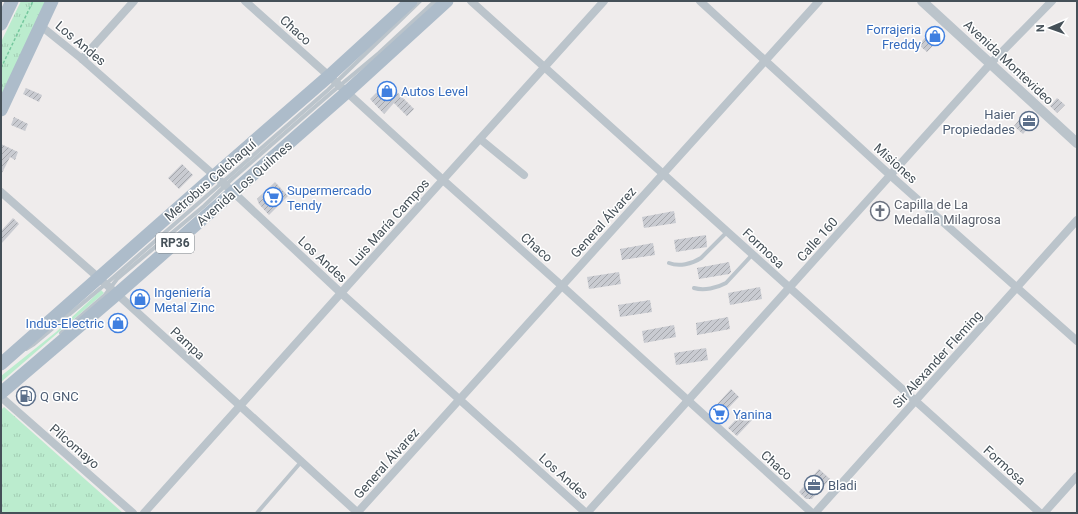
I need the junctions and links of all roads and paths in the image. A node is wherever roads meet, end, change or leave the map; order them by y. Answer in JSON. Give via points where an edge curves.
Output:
{"nodes":[{"id":1,"x":12,"y":1,"type":"edge"},
{"id":2,"x":33,"y":1,"type":"edge"},
{"id":3,"x":52,"y":1,"type":"edge"},
{"id":4,"x":134,"y":1,"type":"edge"},
{"id":5,"x":245,"y":1,"type":"edge"},
{"id":6,"x":411,"y":1,"type":"edge"},
{"id":7,"x":420,"y":1,"type":"edge"},
{"id":8,"x":435,"y":1,"type":"edge"},
{"id":9,"x":444,"y":1,"type":"edge"},
{"id":10,"x":447,"y":1,"type":"edge"},
{"id":11,"x":471,"y":1,"type":"edge"},
{"id":12,"x":604,"y":1,"type":"edge"},
{"id":13,"x":700,"y":1,"type":"edge"},
{"id":14,"x":819,"y":1,"type":"edge"},
{"id":15,"x":922,"y":1,"type":"edge"},
{"id":16,"x":1052,"y":1,"type":"edge"},
{"id":17,"x":1,"y":24,"type":"edge"},
{"id":18,"x":41,"y":26,"type":"junction"},
{"id":19,"x":401,"y":33,"type":"junction"},
{"id":20,"x":82,"y":59,"type":"junction"},
{"id":21,"x":765,"y":60,"type":"junction"},
{"id":22,"x":991,"y":63,"type":"junction"},
{"id":23,"x":545,"y":67,"type":"junction"},
{"id":24,"x":1,"y":68,"type":"edge"},
{"id":25,"x":338,"y":84,"type":"junction"},
{"id":26,"x":1,"y":110,"type":"edge"},
{"id":27,"x":480,"y":139,"type":"junction"},
{"id":28,"x":1077,"y":143,"type":"edge"},
{"id":29,"x":663,"y":174,"type":"junction"},
{"id":30,"x":524,"y":175,"type":"dead end"},
{"id":31,"x":890,"y":175,"type":"junction"},
{"id":32,"x":443,"y":180,"type":"junction"},
{"id":33,"x":223,"y":184,"type":"junction"},
{"id":34,"x":1,"y":192,"type":"edge"},
{"id":35,"x":1077,"y":220,"type":"edge"},
{"id":36,"x":728,"y":230,"type":"junction"},
{"id":37,"x":753,"y":254,"type":"junction"},
{"id":38,"x":669,"y":263,"type":"dead end"},
{"id":39,"x":108,"y":286,"type":"junction"},
{"id":40,"x":562,"y":286,"type":"junction"},
{"id":41,"x":1017,"y":287,"type":"junction"},
{"id":42,"x":694,"y":288,"type":"dead end"},
{"id":43,"x":789,"y":288,"type":"junction"},
{"id":44,"x":341,"y":293,"type":"junction"},
{"id":45,"x":58,"y":336,"type":"dead end"},
{"id":46,"x":1077,"y":341,"type":"edge"},
{"id":47,"x":37,"y":356,"type":"dead end"},
{"id":48,"x":2,"y":363,"type":"edge"},
{"id":49,"x":1,"y":392,"type":"edge"},
{"id":50,"x":1,"y":397,"type":"edge"},
{"id":51,"x":461,"y":399,"type":"junction"},
{"id":52,"x":688,"y":400,"type":"junction"},
{"id":53,"x":915,"y":401,"type":"junction"},
{"id":54,"x":240,"y":407,"type":"junction"},
{"id":55,"x":301,"y":462,"type":"junction"},
{"id":56,"x":1077,"y":476,"type":"edge"},
{"id":57,"x":133,"y":513,"type":"edge"},
{"id":58,"x":144,"y":513,"type":"edge"},
{"id":59,"x":257,"y":513,"type":"edge"},
{"id":60,"x":357,"y":513,"type":"edge"},
{"id":61,"x":587,"y":513,"type":"edge"},
{"id":62,"x":813,"y":513,"type":"edge"},
{"id":63,"x":1040,"y":513,"type":"edge"},
{"id":64,"x":1044,"y":513,"type":"edge"}],
"edges":[{"from":1,"to":17,"type":"main road"},
{"from":2,"to":24,"type":"path"},
{"from":3,"to":18,"type":"main road"},
{"from":4,"to":20,"type":"street"},
{"from":5,"to":25,"type":"street","name":"Chaco"},
{"from":6,"to":25,"type":"main road","name":"Avenida Los Quilmes","number":"RP36"},
{"from":7,"to":25,"type":"lane"},
{"from":8,"to":19,"type":"lane"},
{"from":9,"to":19,"type":"lane"},
{"from":10,"to":25,"type":"main road","name":"Avenida Los Quilmes","number":"RP36"},
{"from":11,"to":23,"type":"street","name":"Formosa"},
{"from":12,"to":23,"type":"street","name":"Luis María Campos"},
{"from":13,"to":21,"type":"street","name":"Misiones"},
{"from":14,"to":21,"type":"street","name":"General Álvarez"},
{"from":15,"to":22,"type":"street","name":"Avenida Montevideo"},
{"from":16,"to":22,"type":"street","name":"Calle 160"},
{"from":18,"to":20,"type":"street","name":"Los Andes"},
{"from":18,"to":26,"type":"main road"},
{"from":19,"to":25,"type":"lane"},
{"from":20,"to":33,"type":"street","name":"Los Andes"},
{"from":21,"to":29,"type":"street","name":"General Álvarez"},
{"from":21,"to":31,"type":"street","name":"Misiones"},
{"from":22,"to":28,"type":"street","name":"Avenida Montevideo"},
{"from":22,"to":31,"type":"street","name":"Calle 160"},
{"from":23,"to":27,"type":"street","name":"Luis María Campos"},
{"from":23,"to":29,"type":"street","name":"Formosa"},
{"from":25,"to":32,"type":"street","name":"Chaco"},
{"from":25,"to":33,"type":"main road","name":"Avenida Los Quilmes","number":"RP36"},
{"from":25,"to":33,"type":"main road","name":"Avenida Los Quilmes","number":"RP36"},
{"from":27,"to":30,"type":"street"},
{"from":27,"to":32,"type":"street","name":"Luis María Campos"},
{"from":29,"to":36,"type":"street","name":"Formosa"},
{"from":29,"to":40,"type":"street","name":"General Álvarez"},
{"from":31,"to":41,"type":"street","name":"Misiones"},
{"from":31,"to":43,"type":"street","name":"Calle 160"},
{"from":32,"to":40,"type":"street","name":"Chaco"},
{"from":32,"to":44,"type":"street","name":"Luis María Campos"},
{"from":33,"to":39,"type":"main road","name":"Avenida Los Quilmes","number":"RP36"},
{"from":33,"to":39,"type":"main road","name":"Avenida Los Quilmes","number":"RP36"},
{"from":33,"to":44,"type":"street","name":"Los Andes"},
{"from":34,"to":39,"type":"street","name":"Pampa"},
{"from":35,"to":41,"type":"street","name":"Sir Alexander Fleming"},
{"from":36,"to":37,"type":"street","name":"Formosa"},
{"from":36,"to":38,"type":"lane","via":[[696,261],[674,265]]},
{"from":37,"to":42,"type":"lane","via":[[721,286],[698,290]]},
{"from":37,"to":43,"type":"street","name":"Formosa"},
{"from":39,"to":45,"type":"lane","via":[[105,295]]},
{"from":39,"to":48,"type":"main road","name":"Avenida Los Quilmes","number":"RP36"},
{"from":39,"to":49,"type":"main road","name":"Avenida Los Quilmes","number":"RP36"},
{"from":39,"to":54,"type":"street","name":"Pampa"},
{"from":40,"to":51,"type":"street","name":"General Álvarez"},
{"from":40,"to":52,"type":"street","name":"Chaco"},
{"from":41,"to":46,"type":"street","name":"Misiones"},
{"from":41,"to":53,"type":"street","name":"Sir Alexander Fleming"},
{"from":43,"to":52,"type":"street","name":"Calle 160"},
{"from":43,"to":53,"type":"street","name":"Formosa"},
{"from":44,"to":51,"type":"street","name":"Los Andes"},
{"from":44,"to":54,"type":"street","name":"Luis María Campos"},
{"from":47,"to":49,"type":"lane"},
{"from":50,"to":57,"type":"street","name":"Pilcomayo"},
{"from":51,"to":60,"type":"street","name":"General Álvarez"},
{"from":51,"to":61,"type":"street","name":"Los Andes"},
{"from":52,"to":61,"type":"street","name":"Calle 160"},
{"from":52,"to":62,"type":"street","name":"Chaco"},
{"from":53,"to":62,"type":"street","name":"Sir Alexander Fleming"},
{"from":53,"to":63,"type":"street","name":"Formosa"},
{"from":54,"to":55,"type":"street","name":"Pampa"},
{"from":54,"to":58,"type":"street","name":"Luis María Campos"},
{"from":55,"to":59,"type":"lane"},
{"from":55,"to":60,"type":"street","name":"Pampa"},
{"from":56,"to":64,"type":"street"}]}
